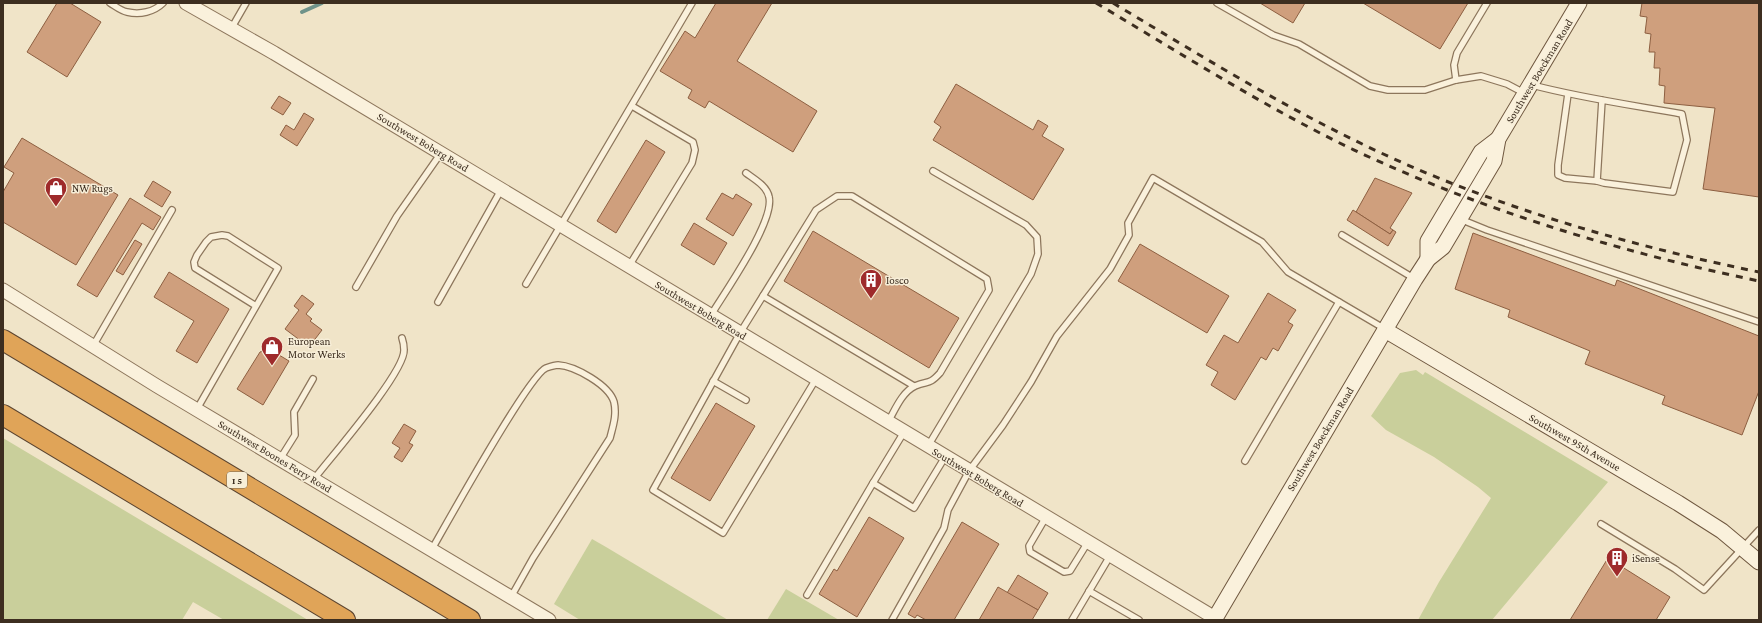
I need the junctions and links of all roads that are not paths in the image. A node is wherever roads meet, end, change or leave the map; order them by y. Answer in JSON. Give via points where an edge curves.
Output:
{"nodes":[{"id":1,"x":110,"y":3,"type":"edge"},
{"id":2,"x":163,"y":3,"type":"edge"},
{"id":3,"x":186,"y":3,"type":"edge"},
{"id":4,"x":246,"y":3,"type":"edge"},
{"id":5,"x":692,"y":3,"type":"edge"},
{"id":6,"x":1217,"y":3,"type":"edge"},
{"id":7,"x":1486,"y":3,"type":"edge"},
{"id":8,"x":1579,"y":3,"type":"edge"},
{"id":9,"x":231,"y":29,"type":"junction"},
{"id":10,"x":1456,"y":80,"type":"junction"},
{"id":11,"x":1528,"y":89,"type":"junction"},
{"id":12,"x":1568,"y":94,"type":"junction"},
{"id":13,"x":1602,"y":100,"type":"junction"},
{"id":14,"x":632,"y":106,"type":"junction"},
{"id":15,"x":1498,"y":139,"type":"junction"},
{"id":16,"x":441,"y":153,"type":"junction"},
{"id":17,"x":933,"y":171,"type":"dead end"},
{"id":18,"x":746,"y":173,"type":"dead end"},
{"id":19,"x":1597,"y":181,"type":"junction"},
{"id":20,"x":501,"y":189,"type":"junction"},
{"id":21,"x":172,"y":210,"type":"dead end"},
{"id":22,"x":1460,"y":219,"type":"junction"},
{"id":23,"x":562,"y":226,"type":"junction"},
{"id":24,"x":1342,"y":235,"type":"dead end"},
{"id":25,"x":1428,"y":259,"type":"junction"},
{"id":26,"x":629,"y":266,"type":"junction"},
{"id":27,"x":1415,"y":279,"type":"junction"},
{"id":28,"x":526,"y":284,"type":"dead end"},
{"id":29,"x":356,"y":287,"type":"dead end"},
{"id":30,"x":3,"y":290,"type":"edge"},
{"id":31,"x":763,"y":296,"type":"junction"},
{"id":32,"x":438,"y":302,"type":"dead end"},
{"id":33,"x":1339,"y":302,"type":"junction"},
{"id":34,"x":256,"y":306,"type":"junction"},
{"id":35,"x":711,"y":316,"type":"junction"},
{"id":36,"x":1759,"y":322,"type":"edge"},
{"id":37,"x":1385,"y":330,"type":"junction"},
{"id":38,"x":740,"y":333,"type":"junction"},
{"id":39,"x":402,"y":338,"type":"dead end"},
{"id":40,"x":3,"y":340,"type":"edge"},
{"id":41,"x":93,"y":346,"type":"junction"},
{"id":42,"x":313,"y":379,"type":"dead end"},
{"id":43,"x":816,"y":379,"type":"junction"},
{"id":44,"x":713,"y":381,"type":"junction"},
{"id":45,"x":914,"y":386,"type":"junction"},
{"id":46,"x":746,"y":400,"type":"dead end"},
{"id":47,"x":197,"y":409,"type":"junction"},
{"id":48,"x":3,"y":416,"type":"edge"},
{"id":49,"x":887,"y":422,"type":"junction"},
{"id":50,"x":904,"y":432,"type":"junction"},
{"id":51,"x":928,"y":446,"type":"junction"},
{"id":52,"x":945,"y":457,"type":"junction"},
{"id":53,"x":280,"y":459,"type":"junction"},
{"id":54,"x":1245,"y":461,"type":"dead end"},
{"id":55,"x":969,"y":471,"type":"junction"},
{"id":56,"x":314,"y":479,"type":"junction"},
{"id":57,"x":873,"y":483,"type":"junction"},
{"id":58,"x":1046,"y":517,"type":"junction"},
{"id":59,"x":1601,"y":524,"type":"dead end"},
{"id":60,"x":1759,"y":530,"type":"edge"},
{"id":61,"x":1088,"y":542,"type":"junction"},
{"id":62,"x":1744,"y":548,"type":"junction"},
{"id":63,"x":431,"y":550,"type":"junction"},
{"id":64,"x":1110,"y":556,"type":"junction"},
{"id":65,"x":1759,"y":562,"type":"edge"},
{"id":66,"x":1089,"y":591,"type":"junction"},
{"id":67,"x":807,"y":595,"type":"dead end"},
{"id":68,"x":511,"y":596,"type":"junction"},
{"id":69,"x":1214,"y":619,"type":"edge"},
{"id":70,"x":345,"y":620,"type":"edge"},
{"id":71,"x":470,"y":620,"type":"edge"},
{"id":72,"x":549,"y":620,"type":"edge"},
{"id":73,"x":892,"y":620,"type":"edge"},
{"id":74,"x":1072,"y":620,"type":"edge"},
{"id":75,"x":1139,"y":620,"type":"edge"}],
"edges":[{"from":1,"to":2,"type":"lane","via":[[126,12],[142,13],[157,9]]},
{"from":3,"to":9,"type":"street","name":"Southwest Boberg Road"},
{"from":4,"to":9,"type":"lane"},
{"from":5,"to":14,"type":"lane"},
{"from":6,"to":10,"type":"lane","via":[[1273,36],[1299,44],[1370,86],[1388,90],[1425,90]]},
{"from":7,"to":10,"type":"lane","via":[[1457,53],[1454,65]]},
{"from":8,"to":11,"type":"main road","name":"Southwest Boeckman Road"},
{"from":9,"to":16,"type":"street","name":"Southwest Boberg Road"},
{"from":10,"to":11,"type":"lane","via":[[1481,76]]},
{"from":11,"to":12,"type":"lane"},
{"from":11,"to":15,"type":"main road","name":"Southwest Boeckman Road"},
{"from":12,"to":13,"type":"lane"},
{"from":12,"to":19,"type":"lane","via":[[1558,175]]},
{"from":13,"to":19,"type":"lane"},
{"from":13,"to":19,"type":"lane","via":[[1682,114],[1687,140],[1673,192]]},
{"from":14,"to":23,"type":"lane"},
{"from":14,"to":26,"type":"lane","via":[[693,142],[695,150],[692,163]]},
{"from":15,"to":22,"type":"main road","name":"Southwest Boeckman Road","via":[[1494,161]]},
{"from":15,"to":25,"type":"main road","name":"Southwest Boeckman Road","via":[[1481,152],[1428,241]]},
{"from":16,"to":20,"type":"street","name":"Southwest Boberg Road"},
{"from":16,"to":29,"type":"lane","via":[[397,216]]},
{"from":17,"to":51,"type":"lane","via":[[1026,225],[1037,237],[1038,254],[1031,274]]},
{"from":18,"to":35,"type":"lane","via":[[765,188],[770,197],[769,209],[760,234]]},
{"from":20,"to":23,"type":"street","name":"Southwest Boberg Road"},
{"from":20,"to":32,"type":"lane"},
{"from":21,"to":41,"type":"lane"},
{"from":22,"to":25,"type":"main road","name":"Southwest Boeckman Road","via":[[1443,247]]},
{"from":22,"to":36,"type":"lane"},
{"from":23,"to":26,"type":"street","name":"Southwest Boberg Road"},
{"from":23,"to":28,"type":"lane"},
{"from":24,"to":27,"type":"lane"},
{"from":25,"to":27,"type":"main road","name":"Southwest Boeckman Road"},
{"from":26,"to":35,"type":"street","name":"Southwest Boberg Road"},
{"from":27,"to":37,"type":"main road","name":"Southwest Boeckman Road"},
{"from":30,"to":41,"type":"street","name":"Southwest Boones Ferry Road"},
{"from":31,"to":38,"type":"lane"},
{"from":31,"to":45,"type":"lane"},
{"from":31,"to":45,"type":"lane","via":[[816,210],[836,196],[852,196],[987,279],[989,290],[940,373],[930,383]]},
{"from":33,"to":37,"type":"lane"},
{"from":33,"to":54,"type":"lane"},
{"from":33,"to":55,"type":"lane","via":[[1288,272],[1262,242],[1152,178],[1128,223],[1129,235],[1110,269],[1058,336],[1007,419]]},
{"from":34,"to":34,"type":"lane","via":[[278,268],[228,236],[211,237],[197,255],[195,268]]},
{"from":34,"to":47,"type":"lane"},
{"from":35,"to":38,"type":"street","name":"Southwest Boberg Road"},
{"from":37,"to":62,"type":"main road","name":"Southwest 95th Avenue","via":[[1678,503]]},
{"from":37,"to":69,"type":"main road","name":"Southwest Boeckman Road"},
{"from":38,"to":43,"type":"street","name":"Southwest Boberg Road"},
{"from":38,"to":44,"type":"lane"},
{"from":39,"to":56,"type":"lane","via":[[404,350],[400,364],[384,390]]},
{"from":40,"to":71,"type":"highway","number":"I 5"},
{"from":41,"to":47,"type":"street","name":"Southwest Boones Ferry Road"},
{"from":42,"to":53,"type":"lane","via":[[294,412],[295,435]]},
{"from":43,"to":44,"type":"lane","via":[[723,533],[653,490]]},
{"from":43,"to":49,"type":"street","name":"Southwest Boberg Road"},
{"from":44,"to":46,"type":"lane"},
{"from":45,"to":49,"type":"lane","via":[[903,396]]},
{"from":47,"to":53,"type":"street","name":"Southwest Boones Ferry Road"},
{"from":48,"to":70,"type":"highway"},
{"from":49,"to":50,"type":"street","name":"Southwest Boberg Road"},
{"from":50,"to":51,"type":"street","name":"Southwest Boberg Road"},
{"from":50,"to":57,"type":"lane"},
{"from":51,"to":52,"type":"street","name":"Southwest Boberg Road"},
{"from":52,"to":55,"type":"street","name":"Southwest Boberg Road"},
{"from":52,"to":57,"type":"lane","via":[[914,508]]},
{"from":53,"to":56,"type":"street","name":"Southwest Boones Ferry Road"},
{"from":55,"to":58,"type":"street","name":"Southwest Boberg Road"},
{"from":55,"to":73,"type":"lane","via":[[948,510],[944,528]]},
{"from":56,"to":63,"type":"street","name":"Southwest Boones Ferry Road"},
{"from":57,"to":67,"type":"lane"},
{"from":58,"to":61,"type":"street","name":"Southwest Boberg Road"},
{"from":58,"to":61,"type":"lane","via":[[1029,546],[1030,552],[1064,572],[1070,571]]},
{"from":59,"to":62,"type":"lane","via":[[1675,569],[1704,590]]},
{"from":60,"to":62,"type":"lane"},
{"from":61,"to":64,"type":"street","name":"Southwest Boberg Road"},
{"from":62,"to":65,"type":"main road","name":"Southwest 95th Avenue"},
{"from":63,"to":68,"type":"street","name":"Southwest Boones Ferry Road"},
{"from":63,"to":68,"type":"lane","via":[[534,379],[544,369],[557,365],[589,377],[604,387],[614,401],[616,417],[610,438]]},
{"from":64,"to":66,"type":"lane"},
{"from":64,"to":69,"type":"street","name":"Southwest Boberg Road"},
{"from":66,"to":74,"type":"lane"},
{"from":66,"to":75,"type":"lane"},
{"from":68,"to":72,"type":"street","name":"Southwest Boones Ferry Road"}]}
